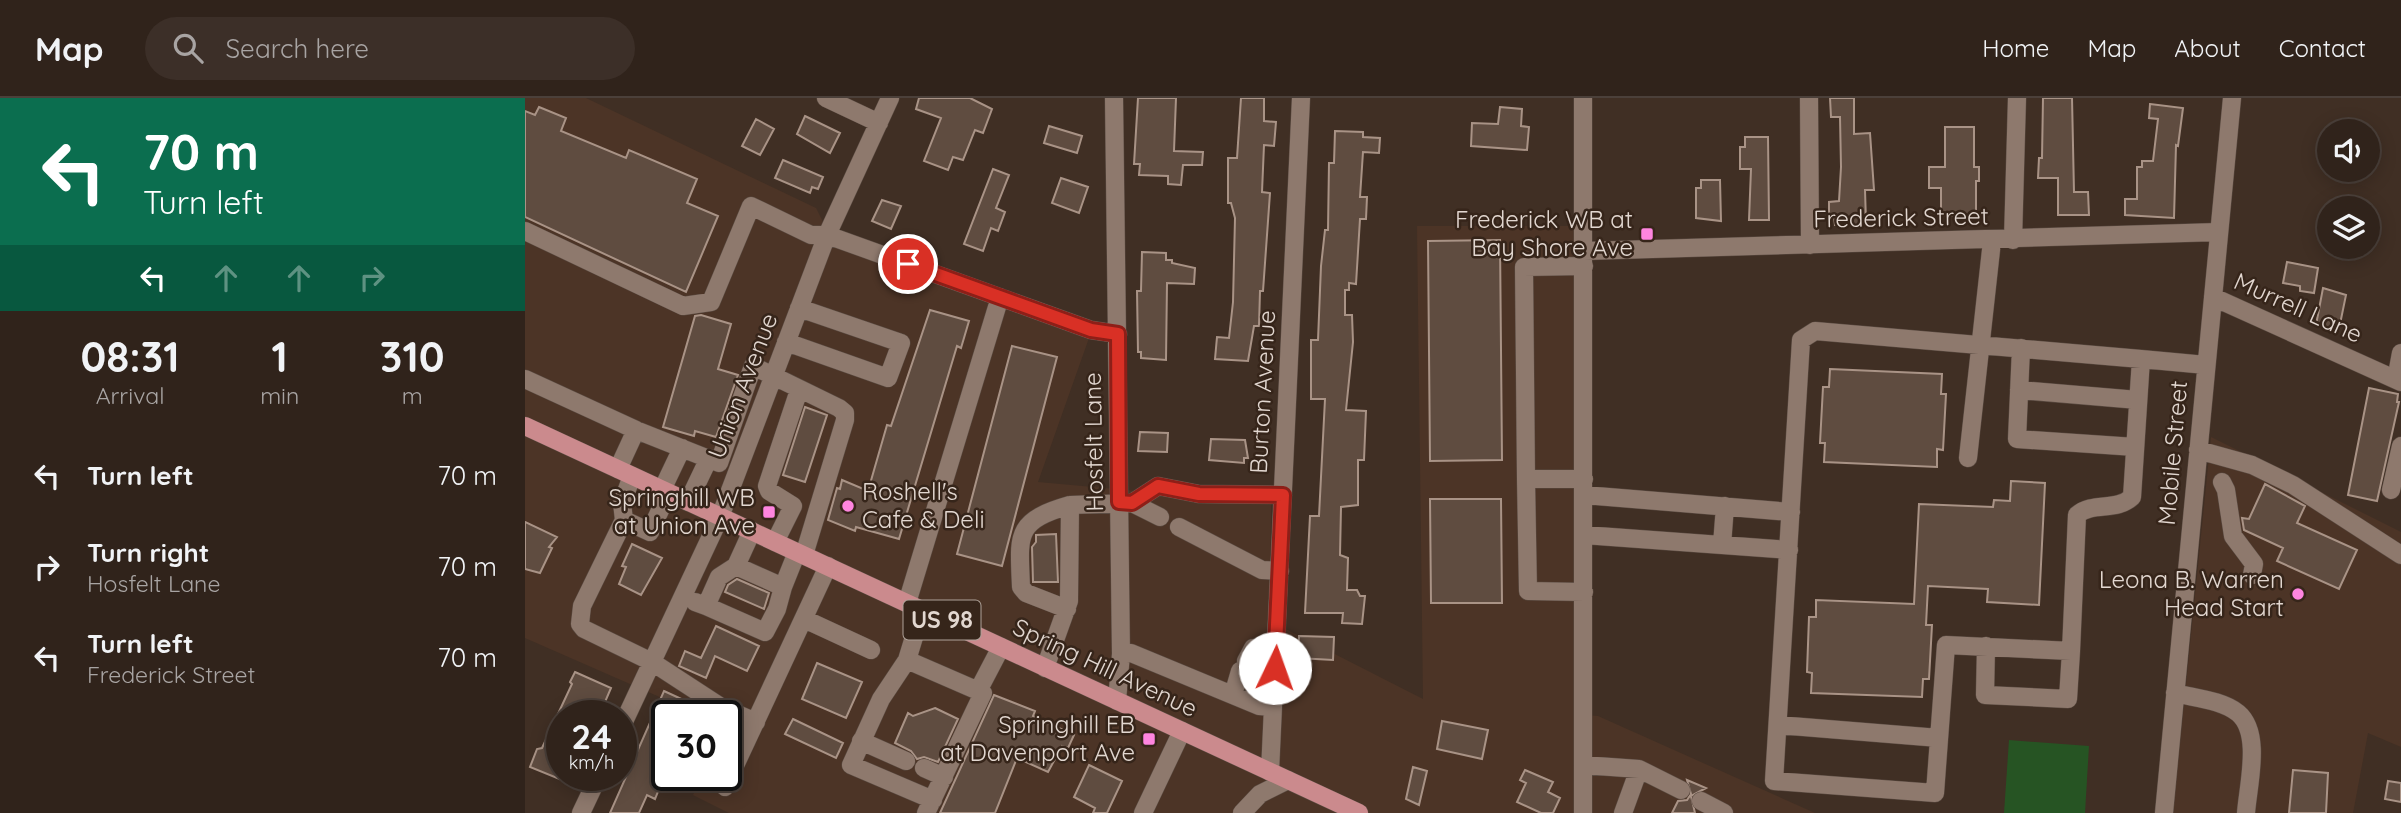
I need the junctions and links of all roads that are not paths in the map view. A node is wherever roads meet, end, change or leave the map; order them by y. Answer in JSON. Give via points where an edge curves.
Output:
{"nodes":[{"id":1,"x":826,"y":98,"type":"edge"},
{"id":2,"x":890,"y":98,"type":"edge"},
{"id":3,"x":1114,"y":98,"type":"edge"},
{"id":4,"x":1301,"y":98,"type":"edge"},
{"id":5,"x":1583,"y":98,"type":"edge"},
{"id":6,"x":1808,"y":98,"type":"edge"},
{"id":7,"x":2017,"y":98,"type":"edge"},
{"id":8,"x":2232,"y":98,"type":"edge"},
{"id":9,"x":879,"y":123,"type":"junction"},
{"id":10,"x":525,"y":231,"type":"edge"},
{"id":11,"x":2219,"y":232,"type":"junction"},
{"id":12,"x":827,"y":236,"type":"junction"},
{"id":13,"x":2013,"y":240,"type":"junction"},
{"id":14,"x":1992,"y":241,"type":"junction"},
{"id":15,"x":1810,"y":245,"type":"junction"},
{"id":16,"x":1584,"y":258,"type":"junction"},
{"id":17,"x":1000,"y":297,"type":"junction"},
{"id":18,"x":2213,"y":297,"type":"junction"},
{"id":19,"x":799,"y":308,"type":"junction"},
{"id":20,"x":1118,"y":334,"type":"junction"},
{"id":21,"x":786,"y":342,"type":"junction"},
{"id":22,"x":1981,"y":344,"type":"junction"},
{"id":23,"x":2021,"y":348,"type":"junction"},
{"id":24,"x":2401,"y":353,"type":"edge"},
{"id":25,"x":2141,"y":359,"type":"junction"},
{"id":26,"x":2206,"y":365,"type":"junction"},
{"id":27,"x":774,"y":375,"type":"junction"},
{"id":28,"x":525,"y":379,"type":"edge"},
{"id":29,"x":2398,"y":381,"type":"edge"},
{"id":30,"x":799,"y":390,"type":"junction"},
{"id":31,"x":2019,"y":390,"type":"junction"},
{"id":32,"x":2138,"y":400,"type":"junction"},
{"id":33,"x":525,"y":426,"type":"edge"},
{"id":34,"x":636,"y":429,"type":"junction"},
{"id":35,"x":2401,"y":446,"type":"edge"},
{"id":36,"x":2135,"y":447,"type":"junction"},
{"id":37,"x":682,"y":449,"type":"junction"},
{"id":38,"x":2198,"y":450,"type":"junction"},
{"id":39,"x":709,"y":458,"type":"junction"},
{"id":40,"x":1968,"y":458,"type":"dead end"},
{"id":41,"x":2237,"y":460,"type":"junction"},
{"id":42,"x":739,"y":465,"type":"junction"},
{"id":43,"x":625,"y":472,"type":"junction"},
{"id":44,"x":768,"y":478,"type":"junction"},
{"id":45,"x":1526,"y":479,"type":"junction"},
{"id":46,"x":2195,"y":480,"type":"junction"},
{"id":47,"x":2222,"y":482,"type":"junction"},
{"id":48,"x":1584,"y":487,"type":"junction"},
{"id":49,"x":2391,"y":490,"type":"dead end"},
{"id":50,"x":665,"y":491,"type":"junction"},
{"id":51,"x":1283,"y":495,"type":"junction"},
{"id":52,"x":688,"y":502,"type":"junction"},
{"id":53,"x":1126,"y":503,"type":"junction"},
{"id":54,"x":1070,"y":505,"type":"junction"},
{"id":55,"x":793,"y":506,"type":"junction"},
{"id":56,"x":1725,"y":506,"type":"junction"},
{"id":57,"x":1791,"y":512,"type":"junction"},
{"id":58,"x":720,"y":517,"type":"junction"},
{"id":59,"x":816,"y":517,"type":"junction"},
{"id":60,"x":1160,"y":517,"type":"dead end"},
{"id":61,"x":624,"y":520,"type":"junction"},
{"id":62,"x":1179,"y":527,"type":"dead end"},
{"id":63,"x":752,"y":531,"type":"junction"},
{"id":64,"x":1584,"y":535,"type":"junction"},
{"id":65,"x":775,"y":542,"type":"junction"},
{"id":66,"x":1722,"y":545,"type":"junction"},
{"id":67,"x":1789,"y":550,"type":"junction"},
{"id":68,"x":801,"y":554,"type":"junction"},
{"id":69,"x":2401,"y":555,"type":"edge"},
{"id":70,"x":736,"y":566,"type":"junction"},
{"id":71,"x":828,"y":566,"type":"junction"},
{"id":72,"x":1279,"y":571,"type":"junction"},
{"id":73,"x":2252,"y":575,"type":"dead end"},
{"id":74,"x":783,"y":587,"type":"junction"},
{"id":75,"x":1584,"y":592,"type":"junction"},
{"id":76,"x":683,"y":597,"type":"junction"},
{"id":77,"x":706,"y":606,"type":"junction"},
{"id":78,"x":915,"y":607,"type":"junction"},
{"id":79,"x":1067,"y":609,"type":"junction"},
{"id":80,"x":804,"y":619,"type":"junction"},
{"id":81,"x":1986,"y":646,"type":"junction"},
{"id":82,"x":1001,"y":647,"type":"junction"},
{"id":83,"x":1276,"y":648,"type":"junction"},
{"id":84,"x":871,"y":650,"type":"dead end"},
{"id":85,"x":2071,"y":652,"type":"junction"},
{"id":86,"x":1121,"y":654,"type":"junction"},
{"id":87,"x":907,"y":660,"type":"junction"},
{"id":88,"x":652,"y":663,"type":"junction"},
{"id":89,"x":1045,"y":668,"type":"junction"},
{"id":90,"x":978,"y":691,"type":"junction"},
{"id":91,"x":2175,"y":693,"type":"junction"},
{"id":92,"x":1233,"y":695,"type":"junction"},
{"id":93,"x":634,"y":700,"type":"edge"},
{"id":94,"x":1117,"y":701,"type":"junction"},
{"id":95,"x":1273,"y":707,"type":"junction"},
{"id":96,"x":756,"y":722,"type":"junction"},
{"id":97,"x":1778,"y":726,"type":"junction"},
{"id":98,"x":1181,"y":731,"type":"junction"},
{"id":99,"x":1939,"y":738,"type":"junction"},
{"id":100,"x":861,"y":741,"type":"junction"},
{"id":101,"x":742,"y":751,"type":"edge"},
{"id":102,"x":906,"y":761,"type":"dead end"},
{"id":103,"x":1583,"y":765,"type":"junction"},
{"id":104,"x":923,"y":768,"type":"dead end"},
{"id":105,"x":1639,"y":769,"type":"junction"},
{"id":106,"x":1270,"y":772,"type":"junction"},
{"id":107,"x":944,"y":777,"type":"junction"},
{"id":108,"x":1288,"y":780,"type":"junction"},
{"id":109,"x":1681,"y":790,"type":"dead end"},
{"id":110,"x":592,"y":791,"type":"edge"},
{"id":111,"x":1701,"y":801,"type":"dead end"},
{"id":112,"x":930,"y":806,"type":"edge"},
{"id":113,"x":582,"y":813,"type":"edge"},
{"id":114,"x":1143,"y":813,"type":"edge"},
{"id":115,"x":1243,"y":813,"type":"edge"},
{"id":116,"x":1359,"y":813,"type":"edge"},
{"id":117,"x":1583,"y":813,"type":"edge"},
{"id":118,"x":1623,"y":813,"type":"edge"},
{"id":119,"x":1724,"y":813,"type":"edge"},
{"id":120,"x":2164,"y":813,"type":"edge"},
{"id":121,"x":2246,"y":813,"type":"edge"}],
"edges":[{"from":1,"to":9,"type":"street"},
{"from":2,"to":9,"type":"street","name":"Union Avenue"},
{"from":3,"to":20,"type":"street","name":"Hosfelt Lane"},
{"from":4,"to":51,"type":"street","name":"Burton Avenue"},
{"from":5,"to":16,"type":"street"},
{"from":6,"to":15,"type":"street"},
{"from":7,"to":13,"type":"street"},
{"from":8,"to":11,"type":"street","name":"Mobile Street"},
{"from":9,"to":12,"type":"street","name":"Union Avenue"},
{"from":10,"to":12,"type":"street","via":[[683,306],[711,302],[751,206],[811,236]]},
{"from":11,"to":13,"type":"street","name":"Frederick Street"},
{"from":11,"to":18,"type":"street","name":"Mobile Street"},
{"from":12,"to":17,"type":"street"},
{"from":12,"to":19,"type":"street","name":"Union Avenue"},
{"from":13,"to":14,"type":"street","name":"Frederick Street"},
{"from":14,"to":15,"type":"street","name":"Frederick Street"},
{"from":14,"to":22,"type":"street"},
{"from":15,"to":16,"type":"street","name":"Frederick Street"},
{"from":16,"to":45,"type":"street","name":"Frederick Street","via":[[1524,267]]},
{"from":16,"to":48,"type":"street"},
{"from":17,"to":20,"type":"street","via":[[1091,330]]},
{"from":17,"to":78,"type":"street"},
{"from":18,"to":26,"type":"street","name":"Mobile Street"},
{"from":18,"to":29,"type":"street","name":"Murrell Lane"},
{"from":19,"to":21,"type":"street","name":"Union Avenue"},
{"from":19,"to":21,"type":"street","via":[[901,343],[893,366],[888,377]]},
{"from":20,"to":53,"type":"street","name":"Hosfelt Lane"},
{"from":21,"to":27,"type":"street","name":"Union Avenue"},
{"from":22,"to":23,"type":"street"},
{"from":22,"to":40,"type":"street"},
{"from":22,"to":57,"type":"street","via":[[1815,331],[1805,335],[1801,340]]},
{"from":23,"to":25,"type":"street"},
{"from":23,"to":31,"type":"street"},
{"from":24,"to":29,"type":"street"},
{"from":25,"to":26,"type":"street"},
{"from":25,"to":32,"type":"street"},
{"from":26,"to":38,"type":"street","name":"Mobile Street"},
{"from":27,"to":30,"type":"street"},
{"from":27,"to":39,"type":"street","via":[[753,366],[719,463]]},
{"from":27,"to":42,"type":"street","name":"Union Avenue"},
{"from":28,"to":34,"type":"street"},
{"from":30,"to":44,"type":"street"},
{"from":30,"to":59,"type":"street","via":[[845,413]]},
{"from":31,"to":32,"type":"street"},
{"from":31,"to":36,"type":"street","via":[[2017,439]]},
{"from":32,"to":36,"type":"street"},
{"from":33,"to":43,"type":"main road","name":"Spring Hill Avenue","number":"US 98"},
{"from":34,"to":37,"type":"street"},
{"from":34,"to":43,"type":"street"},
{"from":35,"to":49,"type":"street"},
{"from":36,"to":85,"type":"street","via":[[2132,497],[2124,505],[2084,509],[2077,515]]},
{"from":37,"to":39,"type":"street"},
{"from":37,"to":50,"type":"street"},
{"from":38,"to":41,"type":"street"},
{"from":38,"to":46,"type":"street","name":"Mobile Street"},
{"from":39,"to":52,"type":"street"},
{"from":41,"to":47,"type":"street","via":[[2230,479]]},
{"from":41,"to":69,"type":"street","via":[[2293,485]]},
{"from":42,"to":44,"type":"street"},
{"from":42,"to":58,"type":"street","name":"Union Avenue"},
{"from":43,"to":50,"type":"main road","name":"Spring Hill Avenue","number":"US 98"},
{"from":43,"to":61,"type":"street"},
{"from":44,"to":55,"type":"street","via":[[769,491]]},
{"from":45,"to":48,"type":"street"},
{"from":45,"to":75,"type":"street","via":[[1528,591]]},
{"from":46,"to":47,"type":"street"},
{"from":46,"to":91,"type":"street","name":"Mobile Street"},
{"from":47,"to":73,"type":"street","via":[[2232,536],[2254,564]]},
{"from":48,"to":56,"type":"street"},
{"from":48,"to":64,"type":"street"},
{"from":50,"to":52,"type":"main road","name":"Spring Hill Avenue","number":"US 98"},
{"from":50,"to":61,"type":"street","via":[[650,532]]},
{"from":51,"to":53,"type":"street","via":[[1199,494],[1158,486]]},
{"from":51,"to":72,"type":"street","name":"Burton Avenue"},
{"from":52,"to":58,"type":"main road","name":"Spring Hill Avenue","number":"US 98"},
{"from":53,"to":54,"type":"street"},
{"from":53,"to":60,"type":"street"},
{"from":53,"to":86,"type":"street","name":"Hosfelt Lane"},
{"from":54,"to":79,"type":"street"},
{"from":54,"to":79,"type":"street","via":[[1030,521],[1019,540],[1021,587]]},
{"from":55,"to":59,"type":"street"},
{"from":55,"to":65,"type":"street"},
{"from":56,"to":57,"type":"street"},
{"from":56,"to":66,"type":"street"},
{"from":57,"to":67,"type":"street"},
{"from":58,"to":63,"type":"main road","name":"Spring Hill Avenue","number":"US 98"},
{"from":58,"to":76,"type":"street","name":"Union Avenue"},
{"from":59,"to":68,"type":"street"},
{"from":61,"to":88,"type":"street","via":[[579,616],[584,629]]},
{"from":62,"to":72,"type":"street","via":[[1262,570]]},
{"from":63,"to":65,"type":"main road","name":"Spring Hill Avenue","number":"US 98"},
{"from":63,"to":70,"type":"street"},
{"from":64,"to":66,"type":"street"},
{"from":64,"to":75,"type":"street"},
{"from":65,"to":68,"type":"main road","name":"Spring Hill Avenue","number":"US 98"},
{"from":66,"to":67,"type":"street"},
{"from":67,"to":97,"type":"street"},
{"from":68,"to":71,"type":"main road","name":"Spring Hill Avenue","number":"US 98"},
{"from":68,"to":74,"type":"street"},
{"from":70,"to":74,"type":"street"},
{"from":70,"to":77,"type":"street","via":[[719,578]]},
{"from":71,"to":78,"type":"main road","name":"Spring Hill Avenue","number":"US 98"},
{"from":71,"to":80,"type":"street"},
{"from":72,"to":83,"type":"street","name":"Burton Avenue"},
{"from":74,"to":77,"type":"street","via":[[765,632]]},
{"from":75,"to":103,"type":"street"},
{"from":76,"to":77,"type":"street"},
{"from":76,"to":88,"type":"street","name":"Union Avenue"},
{"from":78,"to":82,"type":"main road","name":"Spring Hill Avenue","number":"US 98"},
{"from":78,"to":87,"type":"street"},
{"from":79,"to":89,"type":"street"},
{"from":80,"to":84,"type":"street"},
{"from":80,"to":96,"type":"street"},
{"from":81,"to":85,"type":"street"},
{"from":81,"to":85,"type":"street","via":[[1985,695],[2068,699]]},
{"from":81,"to":99,"type":"street","via":[[1946,645]]},
{"from":82,"to":89,"type":"main road","name":"Spring Hill Avenue","number":"US 98"},
{"from":82,"to":90,"type":"street"},
{"from":83,"to":92,"type":"street","via":[[1253,648]]},
{"from":83,"to":95,"type":"street","name":"Burton Avenue"},
{"from":86,"to":92,"type":"street","via":[[1131,653]]},
{"from":86,"to":94,"type":"street","name":"Hosfelt Lane"},
{"from":87,"to":90,"type":"street"},
{"from":87,"to":100,"type":"street"},
{"from":88,"to":93,"type":"street","name":"Union Avenue"},
{"from":88,"to":96,"type":"street"},
{"from":89,"to":94,"type":"main road","name":"Spring Hill Avenue","number":"US 98"},
{"from":90,"to":107,"type":"street","via":[[983,694]]},
{"from":91,"to":120,"type":"street","name":"Mobile Street"},
{"from":91,"to":121,"type":"street","via":[[2236,712],[2248,724]]},
{"from":92,"to":95,"type":"street"},
{"from":94,"to":98,"type":"main road","name":"Spring Hill Avenue","number":"US 98"},
{"from":95,"to":106,"type":"street","name":"Burton Avenue"},
{"from":96,"to":101,"type":"street"},
{"from":97,"to":99,"type":"street"},
{"from":97,"to":99,"type":"street","via":[[1774,781],[1935,793]]},
{"from":98,"to":106,"type":"main road","name":"Spring Hill Avenue","number":"US 98"},
{"from":98,"to":114,"type":"street"},
{"from":100,"to":102,"type":"street"},
{"from":100,"to":112,"type":"street","via":[[851,765]]},
{"from":103,"to":105,"type":"street"},
{"from":103,"to":117,"type":"street"},
{"from":104,"to":107,"type":"street"},
{"from":105,"to":109,"type":"street"},
{"from":105,"to":118,"type":"street"},
{"from":106,"to":108,"type":"main road","name":"Spring Hill Avenue","number":"US 98"},
{"from":107,"to":112,"type":"street"},
{"from":108,"to":115,"type":"street","via":[[1261,794]]},
{"from":108,"to":116,"type":"main road","name":"Spring Hill Avenue","number":"US 98"},
{"from":110,"to":113,"type":"street"},
{"from":111,"to":119,"type":"street"}]}
